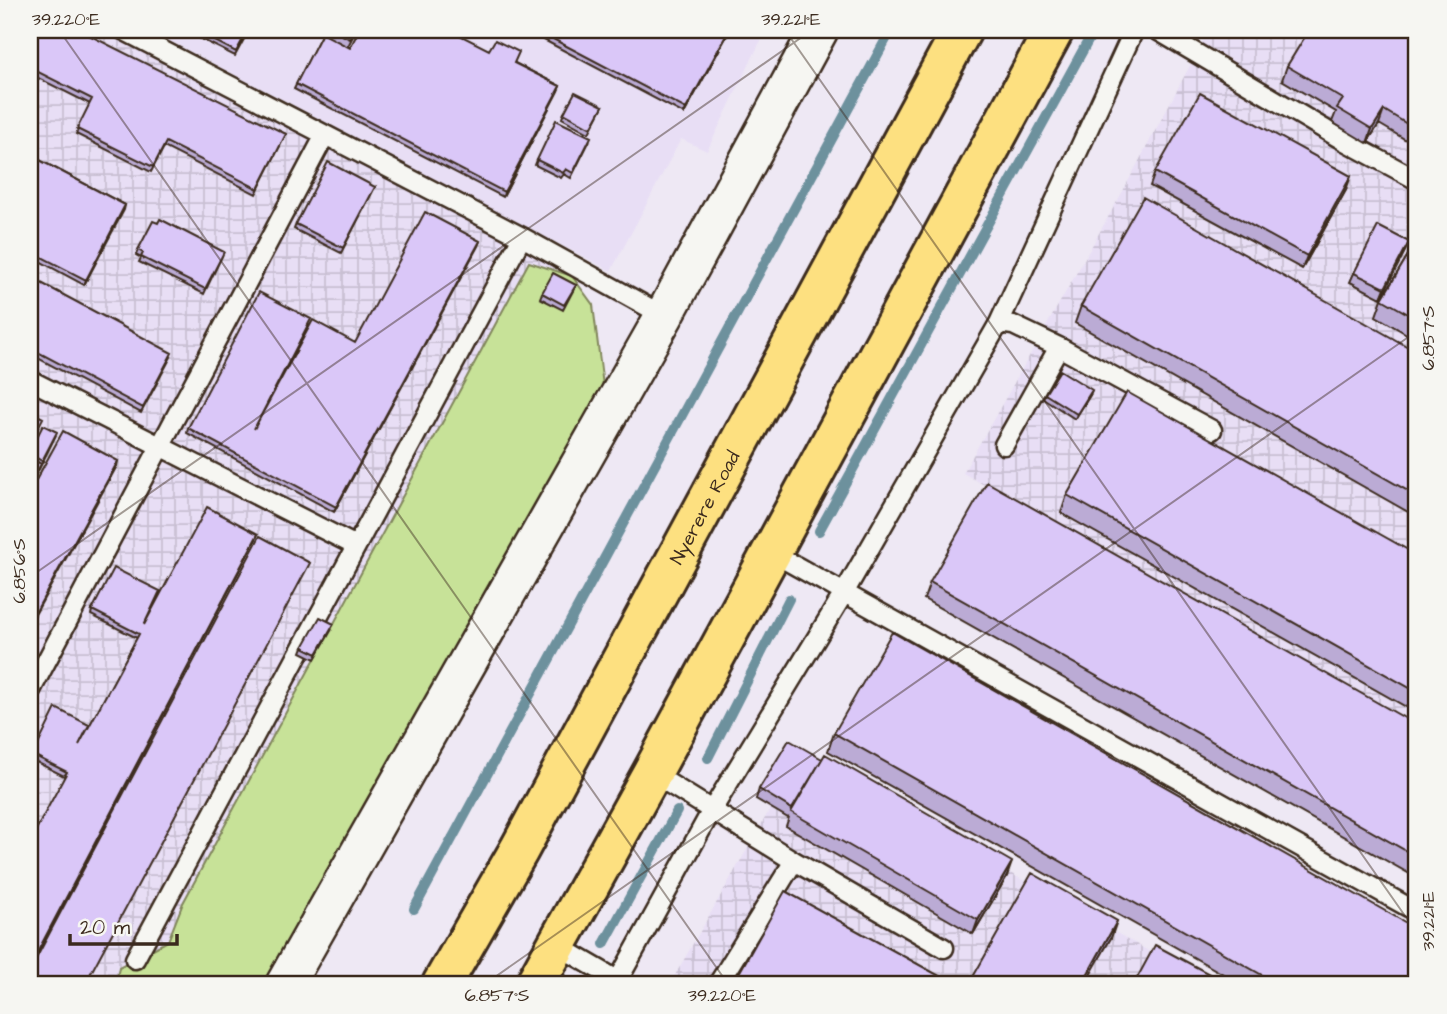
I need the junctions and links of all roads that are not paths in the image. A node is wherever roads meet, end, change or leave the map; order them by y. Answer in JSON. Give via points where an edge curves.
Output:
{"nodes":[{"id":1,"x":123,"y":30,"type":"edge"},
{"id":2,"x":819,"y":30,"type":"edge"},
{"id":3,"x":962,"y":30,"type":"edge"},
{"id":4,"x":1054,"y":30,"type":"edge"},
{"id":5,"x":1134,"y":30,"type":"edge"},
{"id":6,"x":1157,"y":30,"type":"edge"},
{"id":7,"x":325,"y":135,"type":"junction"},
{"id":8,"x":1417,"y":180,"type":"edge"},
{"id":9,"x":522,"y":237,"type":"junction"},
{"id":10,"x":664,"y":316,"type":"junction"},
{"id":11,"x":999,"y":323,"type":"junction"},
{"id":12,"x":1059,"y":347,"type":"junction"},
{"id":13,"x":30,"y":380,"type":"edge"},
{"id":14,"x":1212,"y":430,"type":"dead end"},
{"id":15,"x":1004,"y":445,"type":"dead end"},
{"id":16,"x":160,"y":446,"type":"junction"},
{"id":17,"x":356,"y":546,"type":"junction"},
{"id":18,"x":771,"y":552,"type":"junction"},
{"id":19,"x":844,"y":593,"type":"junction"},
{"id":20,"x":30,"y":692,"type":"edge"},
{"id":21,"x":652,"y":773,"type":"junction"},
{"id":22,"x":712,"y":810,"type":"junction"},
{"id":23,"x":794,"y":861,"type":"junction"},
{"id":24,"x":1417,"y":912,"type":"edge"},
{"id":25,"x":557,"y":945,"type":"junction"},
{"id":26,"x":944,"y":948,"type":"dead end"},
{"id":27,"x":135,"y":959,"type":"dead end"},
{"id":28,"x":619,"y":983,"type":"edge"},
{"id":29,"x":285,"y":984,"type":"edge"},
{"id":30,"x":442,"y":984,"type":"edge"},
{"id":31,"x":534,"y":984,"type":"edge"},
{"id":32,"x":718,"y":984,"type":"edge"}],
"edges":[{"from":1,"to":7,"type":"lane"},
{"from":2,"to":10,"type":"street"},
{"from":3,"to":30,"type":"highway","name":"Nyerere Road"},
{"from":4,"to":18,"type":"highway"},
{"from":5,"to":11,"type":"lane"},
{"from":6,"to":8,"type":"lane"},
{"from":7,"to":9,"type":"lane"},
{"from":7,"to":16,"type":"lane"},
{"from":9,"to":10,"type":"lane"},
{"from":9,"to":17,"type":"lane"},
{"from":10,"to":29,"type":"street"},
{"from":11,"to":12,"type":"lane"},
{"from":11,"to":19,"type":"lane"},
{"from":12,"to":14,"type":"lane"},
{"from":12,"to":15,"type":"lane"},
{"from":13,"to":16,"type":"lane"},
{"from":16,"to":17,"type":"lane"},
{"from":16,"to":20,"type":"lane"},
{"from":17,"to":27,"type":"lane"},
{"from":18,"to":19,"type":"lane"},
{"from":18,"to":21,"type":"highway"},
{"from":19,"to":22,"type":"lane"},
{"from":19,"to":24,"type":"lane"},
{"from":21,"to":22,"type":"lane"},
{"from":21,"to":25,"type":"highway"},
{"from":22,"to":23,"type":"lane"},
{"from":22,"to":28,"type":"lane"},
{"from":23,"to":26,"type":"lane"},
{"from":23,"to":32,"type":"lane"},
{"from":25,"to":28,"type":"lane"},
{"from":25,"to":31,"type":"highway"}]}
